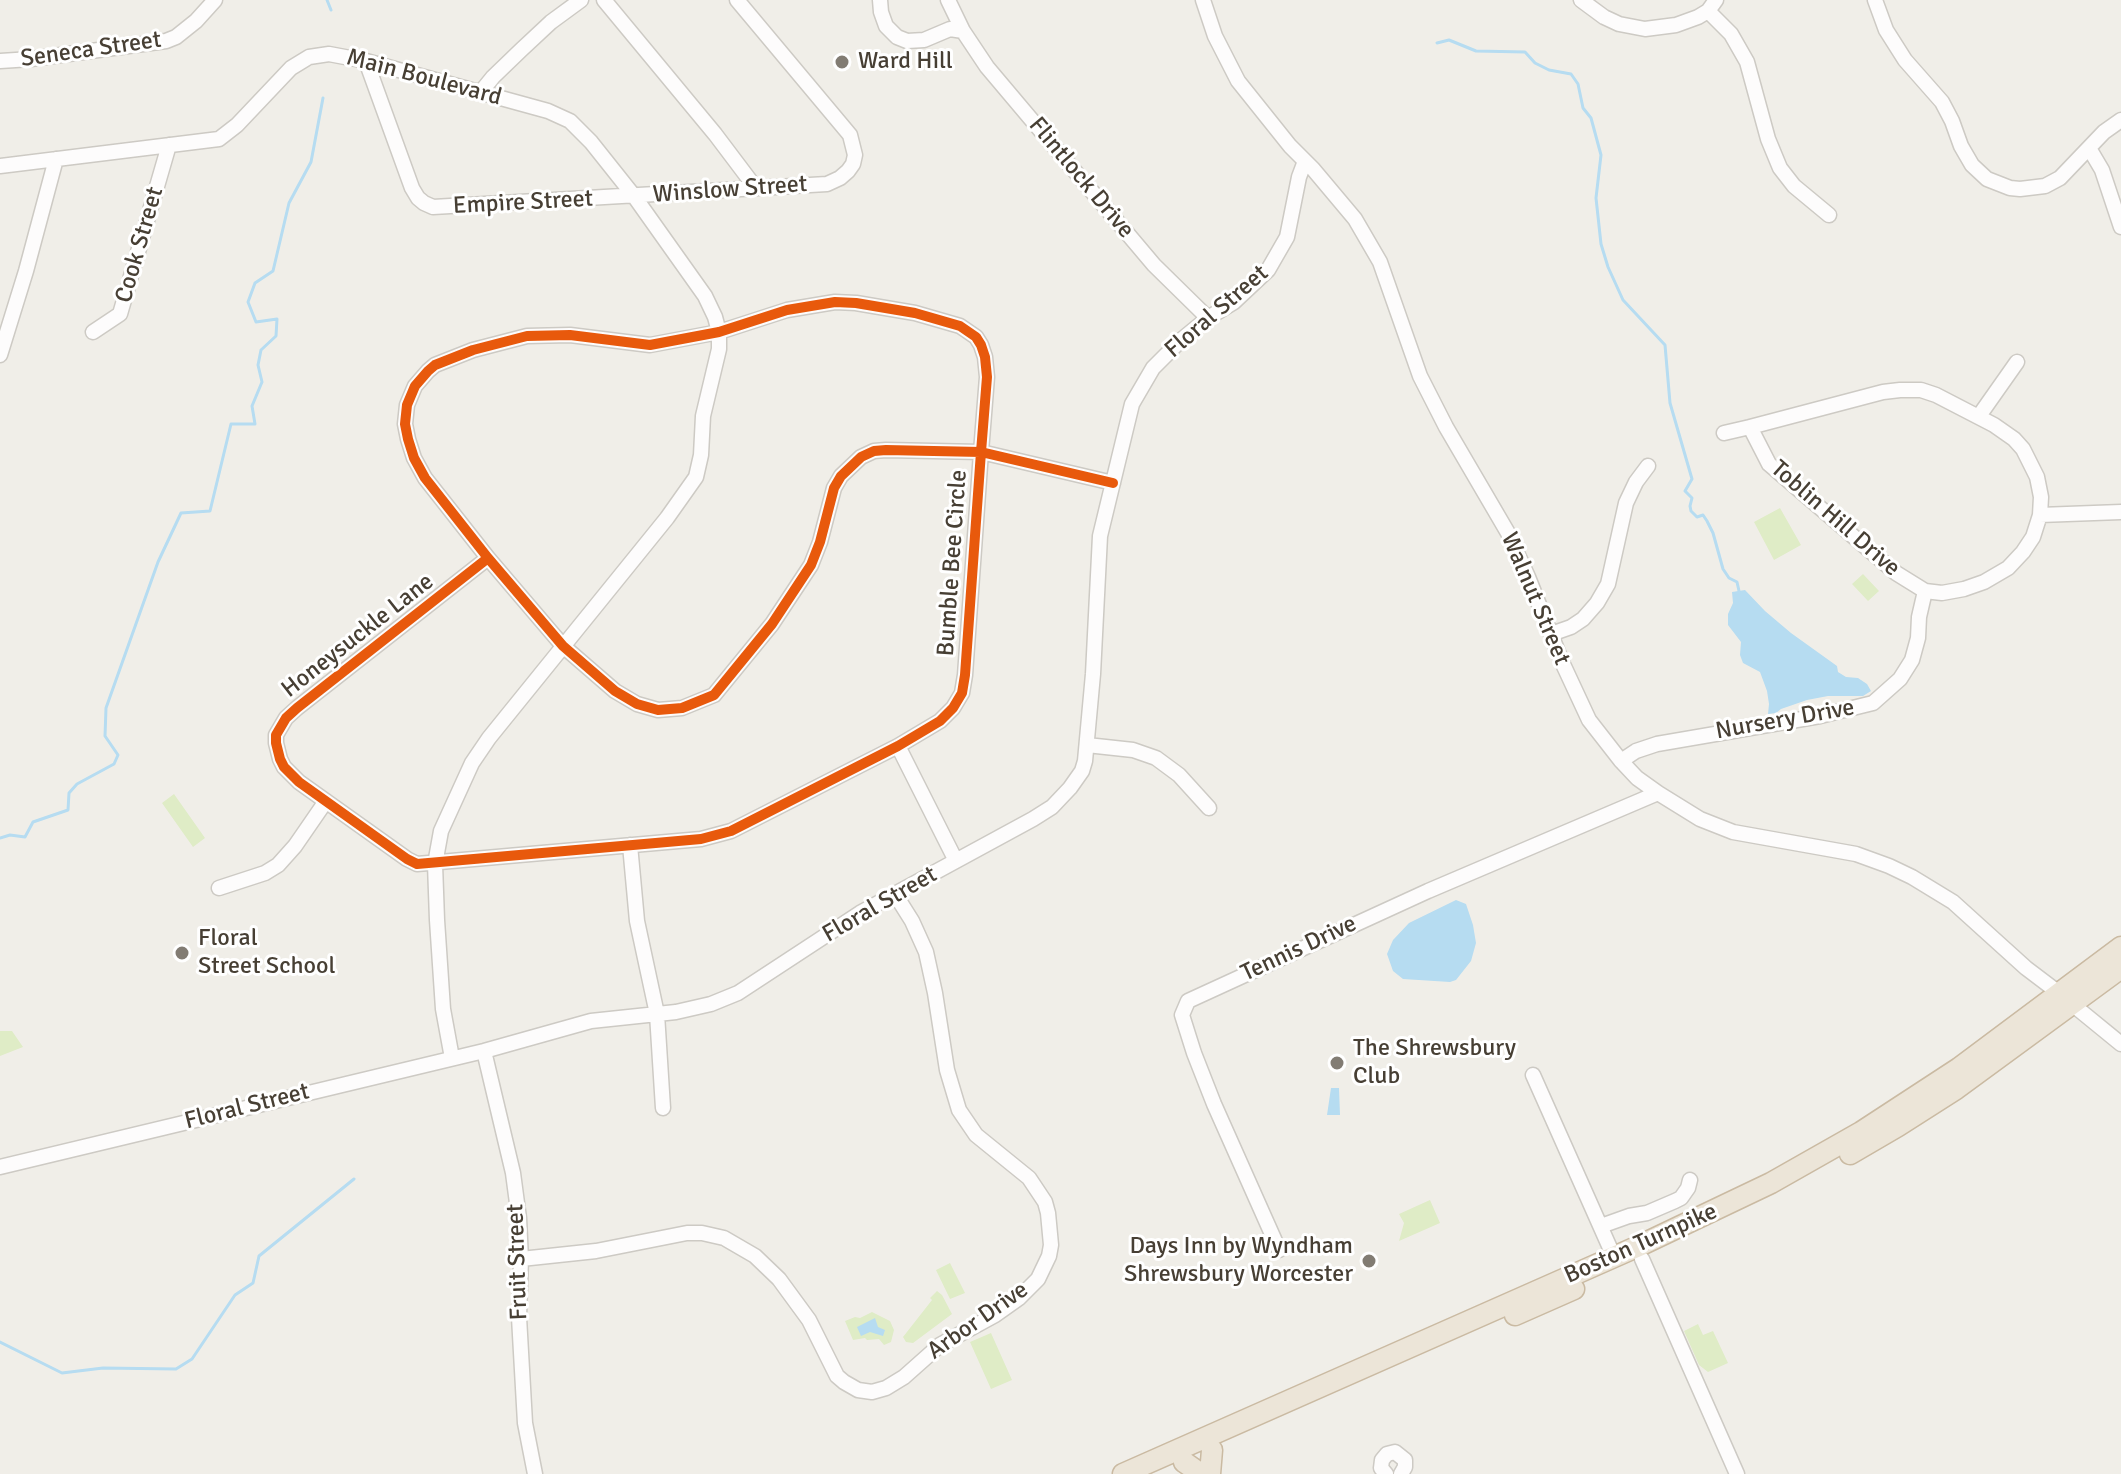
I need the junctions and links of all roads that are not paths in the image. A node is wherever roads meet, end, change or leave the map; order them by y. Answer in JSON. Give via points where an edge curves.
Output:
{"nodes":[{"id":1,"x":215,"y":0,"type":"edge"},
{"id":2,"x":581,"y":0,"type":"edge"},
{"id":3,"x":604,"y":0,"type":"edge"},
{"id":4,"x":737,"y":0,"type":"edge"},
{"id":5,"x":880,"y":0,"type":"edge"},
{"id":6,"x":948,"y":0,"type":"edge"},
{"id":7,"x":1203,"y":0,"type":"edge"},
{"id":8,"x":1581,"y":0,"type":"edge"},
{"id":9,"x":1875,"y":0,"type":"edge"},
{"id":10,"x":1712,"y":6,"type":"edge"},
{"id":11,"x":963,"y":31,"type":"junction"},
{"id":12,"x":0,"y":61,"type":"edge"},
{"id":13,"x":366,"y":61,"type":"junction"},
{"id":14,"x":480,"y":93,"type":"junction"},
{"id":15,"x":2121,"y":120,"type":"edge"},
{"id":16,"x":169,"y":145,"type":"junction"},
{"id":17,"x":2089,"y":148,"type":"junction"},
{"id":18,"x":56,"y":159,"type":"junction"},
{"id":19,"x":1305,"y":161,"type":"junction"},
{"id":20,"x":0,"y":166,"type":"edge"},
{"id":21,"x":755,"y":187,"type":"junction"},
{"id":22,"x":634,"y":196,"type":"junction"},
{"id":23,"x":1829,"y":215,"type":"dead end"},
{"id":24,"x":2121,"y":227,"type":"edge"},
{"id":25,"x":1208,"y":318,"type":"junction"},
{"id":26,"x":93,"y":332,"type":"dead end"},
{"id":27,"x":719,"y":332,"type":"junction"},
{"id":28,"x":0,"y":355,"type":"edge"},
{"id":29,"x":2017,"y":362,"type":"dead end"},
{"id":30,"x":1979,"y":416,"type":"junction"},
{"id":31,"x":1750,"y":427,"type":"junction"},
{"id":32,"x":1724,"y":433,"type":"dead end"},
{"id":33,"x":981,"y":452,"type":"junction"},
{"id":34,"x":1648,"y":466,"type":"dead end"},
{"id":35,"x":1113,"y":483,"type":"junction"},
{"id":36,"x":2121,"y":512,"type":"edge"},
{"id":37,"x":2040,"y":515,"type":"junction"},
{"id":38,"x":488,"y":558,"type":"junction"},
{"id":39,"x":1925,"y":591,"type":"junction"},
{"id":40,"x":1551,"y":634,"type":"junction"},
{"id":41,"x":563,"y":646,"type":"junction"},
{"id":42,"x":1087,"y":745,"type":"junction"},
{"id":43,"x":898,"y":746,"type":"junction"},
{"id":44,"x":1621,"y":761,"type":"junction"},
{"id":45,"x":1658,"y":793,"type":"junction"},
{"id":46,"x":326,"y":801,"type":"junction"},
{"id":47,"x":1209,"y":808,"type":"dead end"},
{"id":48,"x":630,"y":845,"type":"junction"},
{"id":49,"x":956,"y":861,"type":"junction"},
{"id":50,"x":435,"y":864,"type":"junction"},
{"id":51,"x":219,"y":888,"type":"dead end"},
{"id":52,"x":895,"y":894,"type":"junction"},
{"id":53,"x":2121,"y":947,"type":"edge"},
{"id":54,"x":2121,"y":968,"type":"edge"},
{"id":55,"x":2066,"y":999,"type":"junction"},
{"id":56,"x":657,"y":1014,"type":"junction"},
{"id":57,"x":2121,"y":1044,"type":"edge"},
{"id":58,"x":484,"y":1051,"type":"junction"},
{"id":59,"x":452,"y":1058,"type":"junction"},
{"id":60,"x":1533,"y":1075,"type":"dead end"},
{"id":61,"x":663,"y":1108,"type":"dead end"},
{"id":62,"x":0,"y":1167,"type":"edge"},
{"id":63,"x":1690,"y":1180,"type":"dead end"},
{"id":64,"x":1601,"y":1226,"type":"junction"},
{"id":65,"x":1279,"y":1250,"type":"dead end"},
{"id":66,"x":1614,"y":1257,"type":"junction"},
{"id":67,"x":521,"y":1259,"type":"junction"},
{"id":68,"x":1642,"y":1259,"type":"junction"},
{"id":69,"x":1212,"y":1450,"type":"junction"},
{"id":70,"x":1184,"y":1462,"type":"junction"},
{"id":71,"x":535,"y":1474,"type":"edge"},
{"id":72,"x":1123,"y":1474,"type":"edge"},
{"id":73,"x":1157,"y":1474,"type":"edge"},
{"id":74,"x":1201,"y":1474,"type":"edge"},
{"id":75,"x":1210,"y":1474,"type":"edge"},
{"id":76,"x":1386,"y":1474,"type":"edge"},
{"id":77,"x":1401,"y":1474,"type":"edge"},
{"id":78,"x":1737,"y":1474,"type":"edge"}],
"edges":[{"from":1,"to":12,"type":"street","name":"Seneca Street","via":[[166,41]]},
{"from":2,"to":14,"type":"street","via":[[551,22]]},
{"from":3,"to":21,"type":"street"},
{"from":4,"to":21,"type":"street","name":"Winslow Street","via":[[850,135],[855,155],[848,171],[827,184]]},
{"from":5,"to":11,"type":"street","via":[[886,26],[907,41],[950,29]]},
{"from":6,"to":11,"type":"street","name":"Flintlock Drive"},
{"from":7,"to":19,"type":"street","name":"Walnut Street","via":[[1238,81]]},
{"from":8,"to":10,"type":"street","via":[[1619,24],[1645,29],[1676,25]]},
{"from":9,"to":17,"type":"street","via":[[1886,30],[1942,102],[1972,165],[1987,179],[2010,188],[2045,186]]},
{"from":10,"to":23,"type":"street","via":[[1747,62],[1780,168]]},
{"from":11,"to":25,"type":"street","name":"Flintlock Drive","via":[[987,67],[1150,261]]},
{"from":13,"to":14,"type":"street","name":"Main Boulevard"},
{"from":13,"to":16,"type":"street","name":"Main Boulevard","via":[[329,54],[309,57],[291,68],[222,137]]},
{"from":13,"to":22,"type":"street","name":"Empire Street","via":[[412,188],[424,203],[446,207]]},
{"from":14,"to":22,"type":"street","name":"Main Boulevard","via":[[570,121]]},
{"from":15,"to":17,"type":"street"},
{"from":16,"to":18,"type":"street","name":"Main Boulevard"},
{"from":16,"to":26,"type":"street","name":"Cook Street","via":[[120,314]]},
{"from":17,"to":24,"type":"street"},
{"from":18,"to":20,"type":"street","name":"Main Boulevard"},
{"from":18,"to":28,"type":"street"},
{"from":19,"to":25,"type":"street","name":"Floral Street","via":[[1287,237],[1277,256],[1245,293]]},
{"from":19,"to":40,"type":"street","name":"Walnut Street","via":[[1355,219],[1380,262],[1420,376],[1508,533]]},
{"from":21,"to":22,"type":"street","name":"Winslow Street"},
{"from":22,"to":27,"type":"street","name":"Main Boulevard","via":[[705,296]]},
{"from":25,"to":35,"type":"street","name":"Floral Street","via":[[1153,368],[1136,395]]},
{"from":27,"to":33,"type":"street","name":"Bumble Bee Circle","via":[[787,310],[835,302],[915,313],[960,326],[976,337],[985,357]]},
{"from":27,"to":38,"type":"street","name":"Bumble Bee Circle","via":[[650,345],[570,335],[527,336],[473,350],[428,371],[407,405],[405,424],[414,458]]},
{"from":27,"to":41,"type":"street","via":[[696,477]]},
{"from":29,"to":30,"type":"street"},
{"from":30,"to":31,"type":"street","name":"Toblin Hill Drive","via":[[1921,390],[1900,390]]},
{"from":30,"to":37,"type":"street","name":"Toblin Hill Drive","via":[[2023,449],[2037,477]]},
{"from":31,"to":32,"type":"street"},
{"from":31,"to":39,"type":"street","name":"Toblin Hill Drive","via":[[1769,464],[1786,480],[1896,573]]},
{"from":33,"to":35,"type":"street","name":"Bumble Bee Circle"},
{"from":33,"to":41,"type":"street","name":"Bumble Bee Circle","via":[[886,450],[861,457],[834,488],[804,577],[710,698],[682,708],[649,709],[615,691]]},
{"from":33,"to":43,"type":"street","name":"Bumble Bee Circle","via":[[962,693],[940,721]]},
{"from":34,"to":40,"type":"street","via":[[1626,503],[1608,584],[1583,619]]},
{"from":35,"to":42,"type":"street","name":"Floral Street","via":[[1100,536]]},
{"from":36,"to":37,"type":"street"},
{"from":37,"to":39,"type":"street","name":"Toblin Hill Drive","via":[[2033,537],[2008,568],[1964,589]]},
{"from":38,"to":41,"type":"street","name":"Bumble Bee Circle"},
{"from":38,"to":46,"type":"street","name":"Honeysuckle Lane","via":[[286,718],[276,735],[280,759],[299,782]]},
{"from":39,"to":44,"type":"street","name":"Nursery Drive","via":[[1912,660],[1873,703],[1657,744]]},
{"from":40,"to":44,"type":"street","name":"Walnut Street","via":[[1589,720]]},
{"from":41,"to":50,"type":"street","via":[[472,763],[441,831]]},
{"from":42,"to":47,"type":"street","via":[[1156,758]]},
{"from":42,"to":49,"type":"street","name":"Floral Street","via":[[1082,771],[1052,807]]},
{"from":43,"to":48,"type":"street","name":"Bumble Bee Circle","via":[[731,831]]},
{"from":43,"to":49,"type":"street"},
{"from":44,"to":45,"type":"street","name":"Walnut Street"},
{"from":45,"to":55,"type":"street","name":"Walnut Street","via":[[1733,832],[1856,854],[1912,877],[1953,902]]},
{"from":45,"to":65,"type":"street","name":"Tennis Drive","via":[[1188,1001],[1182,1015],[1194,1053]]},
{"from":46,"to":50,"type":"street","name":"Honeysuckle Lane","via":[[407,859]]},
{"from":46,"to":51,"type":"street","via":[[278,865]]},
{"from":48,"to":50,"type":"street","name":"Bumble Bee Circle"},
{"from":48,"to":56,"type":"street","via":[[637,921]]},
{"from":49,"to":52,"type":"street","name":"Floral Street"},
{"from":50,"to":59,"type":"street","via":[[443,1009]]},
{"from":52,"to":56,"type":"street","name":"Floral Street","via":[[738,993]]},
{"from":52,"to":67,"type":"street","name":"Arbor Drive","via":[[926,952],[959,1110],[976,1135],[1029,1178],[1045,1202],[1049,1256],[1038,1279],[1019,1298],[940,1345],[886,1388],[863,1392],[837,1376],[809,1320],[779,1279],[757,1257],[724,1238],[687,1233]]},
{"from":53,"to":55,"type":"highway","name":"Boston Turnpike"},
{"from":54,"to":55,"type":"highway","name":"Boston Turnpike"},
{"from":55,"to":57,"type":"street","name":"Walnut Street"},
{"from":55,"to":66,"type":"highway","name":"Boston Turnpike","via":[[1817,1158]]},
{"from":55,"to":68,"type":"highway","name":"Boston Turnpike","via":[[1956,1089],[1898,1126],[1756,1205]]},
{"from":56,"to":58,"type":"street","name":"Floral Street","via":[[591,1021]]},
{"from":56,"to":61,"type":"street"},
{"from":58,"to":59,"type":"street","name":"Floral Street"},
{"from":58,"to":67,"type":"street","name":"Fruit Street","via":[[513,1173]]},
{"from":59,"to":62,"type":"street","name":"Floral Street"},
{"from":60,"to":64,"type":"street"},
{"from":63,"to":64,"type":"street","via":[[1681,1198]]},
{"from":64,"to":66,"type":"street"},
{"from":66,"to":72,"type":"highway","name":"Boston Turnpike"},
{"from":67,"to":71,"type":"street","name":"Fruit Street","via":[[525,1423]]},
{"from":68,"to":69,"type":"highway","name":"Boston Turnpike"},
{"from":68,"to":78,"type":"street"},
{"from":69,"to":70,"type":"highway","name":"Boston Turnpike"},
{"from":69,"to":75,"type":"highway"},
{"from":70,"to":73,"type":"highway","name":"Boston Turnpike"},
{"from":70,"to":74,"type":"highway"},
{"from":76,"to":77,"type":"street","via":[[1382,1460],[1395,1452],[1405,1460]]}]}
